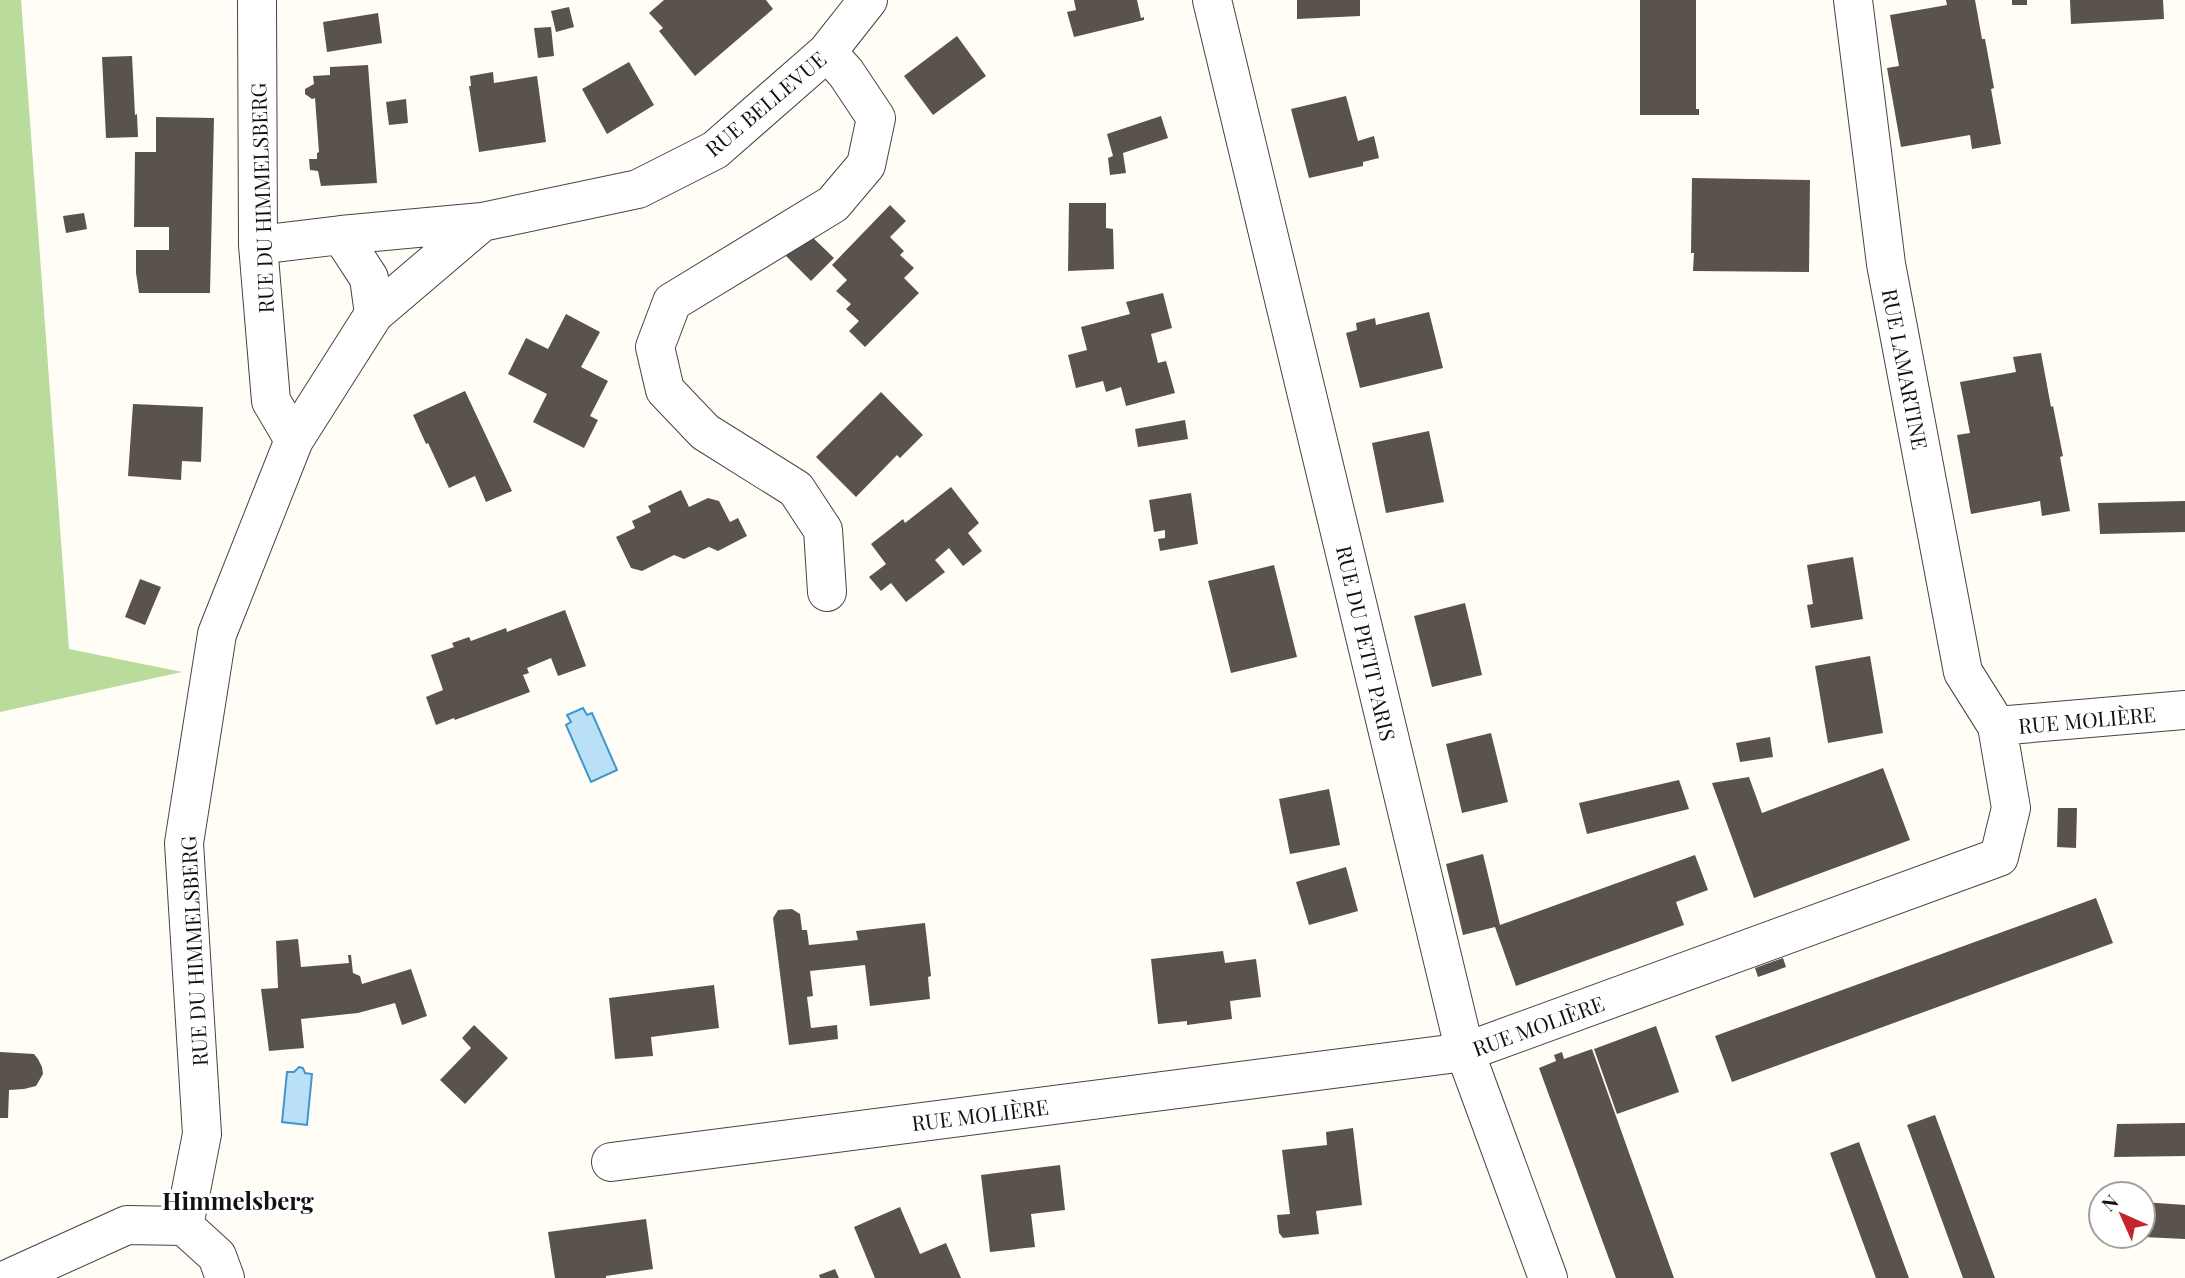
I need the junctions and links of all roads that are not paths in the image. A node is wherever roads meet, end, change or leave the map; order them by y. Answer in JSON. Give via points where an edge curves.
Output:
{"nodes":[{"id":1,"x":257,"y":0,"type":"edge"},
{"id":2,"x":868,"y":0,"type":"edge"},
{"id":3,"x":1212,"y":0,"type":"edge"},
{"id":4,"x":1853,"y":0,"type":"edge"},
{"id":5,"x":827,"y":52,"type":"junction"},
{"id":6,"x":482,"y":222,"type":"junction"},
{"id":7,"x":341,"y":234,"type":"junction"},
{"id":8,"x":258,"y":245,"type":"junction"},
{"id":9,"x":374,"y":314,"type":"junction"},
{"id":10,"x":294,"y":440,"type":"junction"},
{"id":11,"x":827,"y":592,"type":"dead end"},
{"id":12,"x":2185,"y":710,"type":"edge"},
{"id":13,"x":1997,"y":726,"type":"junction"},
{"id":14,"x":1465,"y":1052,"type":"junction"},
{"id":15,"x":611,"y":1162,"type":"dead end"},
{"id":16,"x":184,"y":1226,"type":"junction"},
{"id":17,"x":10,"y":1278,"type":"edge"},
{"id":18,"x":225,"y":1278,"type":"edge"},
{"id":19,"x":1548,"y":1278,"type":"edge"}],
"edges":[{"from":1,"to":8,"type":"street","name":"RUE DU HIMMELSBERG"},
{"from":2,"to":5,"type":"street","name":"RUE BELLEVUE"},
{"from":3,"to":14,"type":"street","name":"RUE DU PETIT PARIS"},
{"from":4,"to":13,"type":"street","name":"RUE LAMARTINE","via":[[1886,264],[1964,672]]},
{"from":5,"to":6,"type":"street","name":"RUE BELLEVUE","via":[[715,150],[638,189]]},
{"from":5,"to":11,"type":"street","via":[[876,118],[866,165],[833,204],[672,302],[655,347],[665,390],[705,432],[796,489],[823,530]]},
{"from":6,"to":7,"type":"street","name":"RUE BELLEVUE"},
{"from":6,"to":9,"type":"street","name":"RUE BELLEVUE"},
{"from":7,"to":8,"type":"street","name":"RUE BELLEVUE"},
{"from":7,"to":9,"type":"street","via":[[369,278]]},
{"from":8,"to":10,"type":"street","name":"RUE DU HIMMELSBERG","via":[[271,401]]},
{"from":9,"to":10,"type":"street","name":"RUE BELLEVUE"},
{"from":10,"to":16,"type":"street","name":"RUE DU HIMMELSBERG","via":[[217,634],[184,843],[202,1134]]},
{"from":12,"to":13,"type":"street","name":"RUE MOLIÈRE"},
{"from":13,"to":14,"type":"street","name":"RUE MOLIÈRE","via":[[2011,808],[1999,857]]},
{"from":14,"to":15,"type":"street","name":"RUE MOLIÈRE"},
{"from":14,"to":19,"type":"street","name":"RUE DU PETIT PARIS"},
{"from":16,"to":17,"type":"street","via":[[127,1225]]},
{"from":16,"to":18,"type":"street","via":[[217,1255]]}]}
